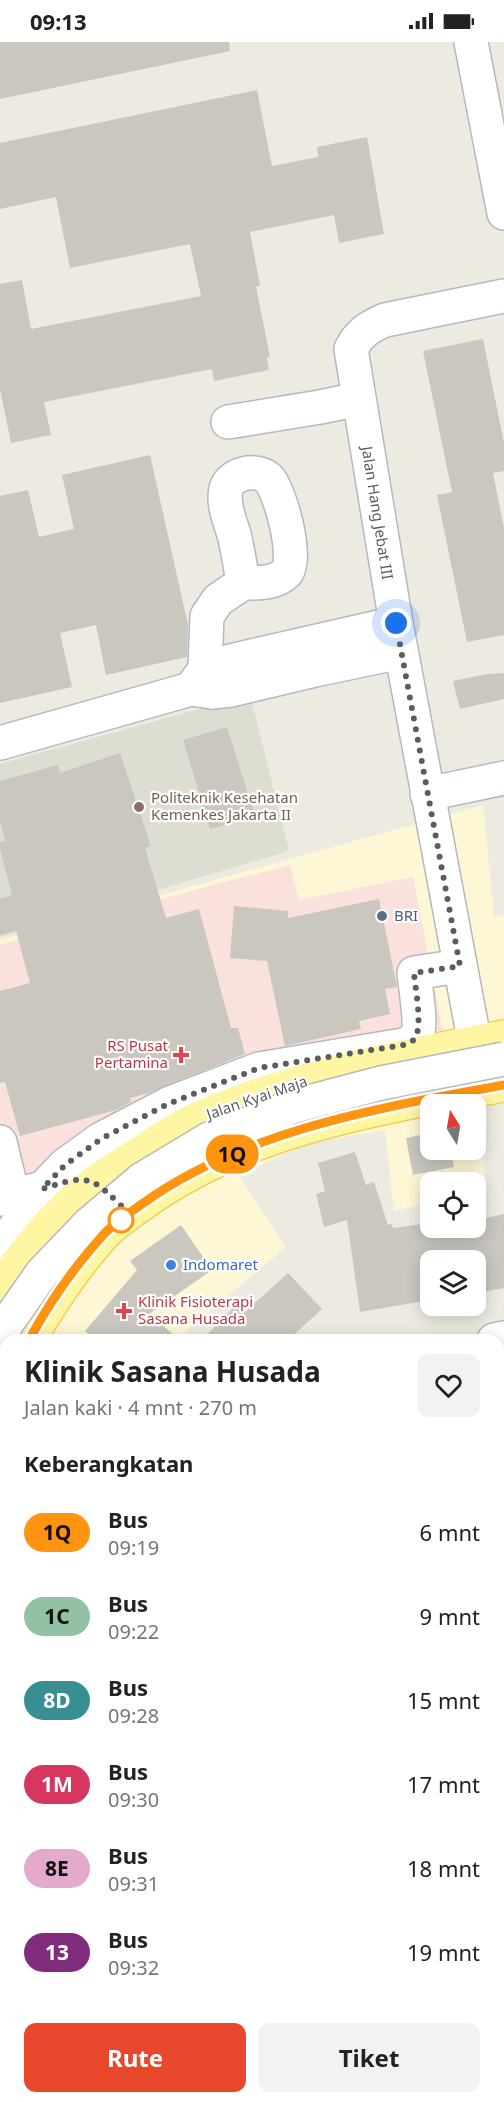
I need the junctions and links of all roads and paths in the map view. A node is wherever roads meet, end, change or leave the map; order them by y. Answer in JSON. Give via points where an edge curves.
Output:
{"nodes":[{"id":1,"x":471,"y":42,"type":"edge"},
{"id":2,"x":493,"y":96,"type":"edge"},
{"id":3,"x":504,"y":213,"type":"edge"},
{"id":4,"x":504,"y":296,"type":"edge"},
{"id":5,"x":358,"y":399,"type":"junction"},
{"id":6,"x":228,"y":422,"type":"dead end"},
{"id":7,"x":243,"y":583,"type":"dead end"},
{"id":8,"x":398,"y":638,"type":"junction"},
{"id":9,"x":203,"y":683,"type":"junction"},
{"id":10,"x":0,"y":743,"type":"edge"},
{"id":11,"x":504,"y":778,"type":"edge"},
{"id":12,"x":427,"y":794,"type":"junction"},
{"id":13,"x":460,"y":966,"type":"junction"},
{"id":14,"x":489,"y":1040,"type":"edge"},
{"id":15,"x":504,"y":1059,"type":"edge"},
{"id":16,"x":494,"y":1087,"type":"edge"},
{"id":17,"x":0,"y":1142,"type":"edge"},
{"id":18,"x":88,"y":1180,"type":"junction"},
{"id":19,"x":18,"y":1195,"type":"edge"},
{"id":20,"x":129,"y":1213,"type":"junction"},
{"id":21,"x":0,"y":1248,"type":"edge"},
{"id":22,"x":0,"y":1288,"type":"edge"},
{"id":23,"x":0,"y":1333,"type":"edge"},
{"id":24,"x":33,"y":1334,"type":"edge"}],
"edges":[{"from":1,"to":2,"type":"street"},
{"from":2,"to":3,"type":"street"},
{"from":4,"to":5,"type":"street","name":"Jalan Hang Jebat III","via":[[397,317],[369,327],[351,349]]},
{"from":5,"to":6,"type":"street"},
{"from":5,"to":8,"type":"street","name":"Jalan Hang Jebat III"},
{"from":7,"to":9,"type":"street","via":[[218,600],[207,616]]},
{"from":8,"to":9,"type":"street","via":[[230,661]]},
{"from":8,"to":12,"type":"street","name":"Jalan Hang Jebat III"},
{"from":9,"to":10,"type":"street"},
{"from":11,"to":12,"type":"street"},
{"from":12,"to":13,"type":"street","name":"Jalan Hang Jebat III"},
{"from":13,"to":14,"type":"street","name":"Jalan Hang Jebat III"},
{"from":13,"to":19,"type":"street","via":[[414,973],[418,1023],[412,1041],[259,1068],[168,1104],[101,1139]]},
{"from":14,"to":16,"type":"street","name":"Jalan Hang Jebat III"},
{"from":14,"to":18,"type":"main road","name":"Jalan Kyai Maja","via":[[328,1074],[271,1091],[204,1115]]},
{"from":15,"to":23,"type":"street","bridge":true,"via":[[381,1083],[294,1106],[209,1139],[141,1180],[90,1223],[42,1273]]},
{"from":16,"to":20,"type":"main road","via":[[342,1118],[283,1136],[218,1159],[162,1189]]},
{"from":17,"to":19,"type":"street"},
{"from":18,"to":19,"type":"street"},
{"from":18,"to":20,"type":"street"},
{"from":18,"to":22,"type":"main road","name":"Jalan Kyai Maja"},
{"from":19,"to":21,"type":"street"},
{"from":20,"to":24,"type":"main road","via":[[104,1235],[59,1292]]}]}
